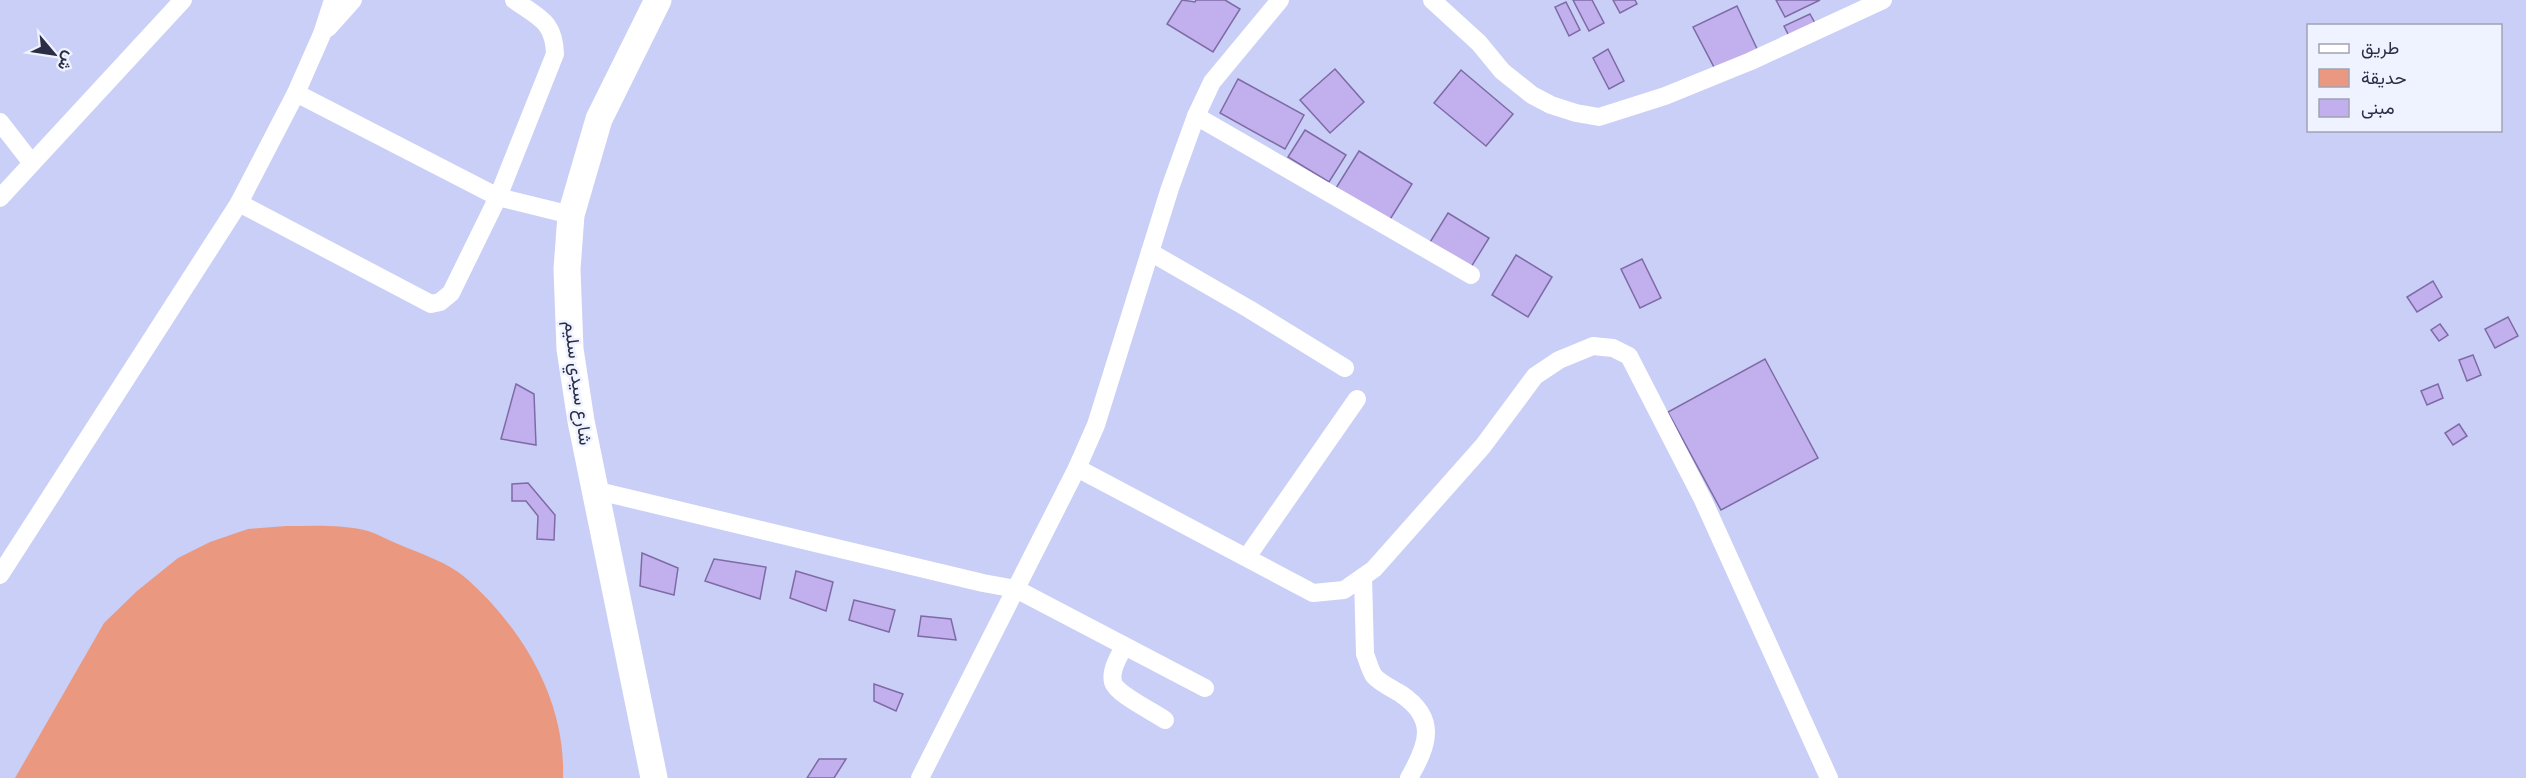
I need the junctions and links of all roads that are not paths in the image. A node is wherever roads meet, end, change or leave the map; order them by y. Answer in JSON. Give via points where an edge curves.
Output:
{"nodes":[{"id":1,"x":183,"y":0,"type":"edge"},
{"id":2,"x":333,"y":0,"type":"edge"},
{"id":3,"x":353,"y":0,"type":"edge"},
{"id":4,"x":514,"y":0,"type":"edge"},
{"id":5,"x":658,"y":0,"type":"edge"},
{"id":6,"x":1280,"y":0,"type":"edge"},
{"id":7,"x":1432,"y":0,"type":"edge"},
{"id":8,"x":1883,"y":0,"type":"edge"},
{"id":9,"x":322,"y":34,"type":"junction"},
{"id":10,"x":296,"y":93,"type":"junction"},
{"id":11,"x":1196,"y":116,"type":"junction"},
{"id":12,"x":0,"y":122,"type":"edge"},
{"id":13,"x":32,"y":162,"type":"junction"},
{"id":14,"x":498,"y":197,"type":"junction"},
{"id":15,"x":0,"y":198,"type":"edge"},
{"id":16,"x":239,"y":203,"type":"junction"},
{"id":17,"x":571,"y":215,"type":"junction"},
{"id":18,"x":1150,"y":252,"type":"junction"},
{"id":19,"x":1471,"y":275,"type":"dead end"},
{"id":20,"x":1345,"y":368,"type":"dead end"},
{"id":21,"x":1357,"y":399,"type":"dead end"},
{"id":22,"x":1077,"y":468,"type":"junction"},
{"id":23,"x":594,"y":490,"type":"junction"},
{"id":24,"x":1247,"y":558,"type":"junction"},
{"id":25,"x":0,"y":575,"type":"edge"},
{"id":26,"x":1363,"y":577,"type":"junction"},
{"id":27,"x":1016,"y":589,"type":"junction"},
{"id":28,"x":1124,"y":646,"type":"junction"},
{"id":29,"x":1205,"y":688,"type":"dead end"},
{"id":30,"x":1165,"y":720,"type":"dead end"},
{"id":31,"x":654,"y":778,"type":"edge"},
{"id":32,"x":920,"y":778,"type":"edge"},
{"id":33,"x":1409,"y":778,"type":"edge"},
{"id":34,"x":1829,"y":778,"type":"edge"}],
"edges":[{"from":1,"to":13,"type":"street"},
{"from":2,"to":9,"type":"street"},
{"from":3,"to":9,"type":"street"},
{"from":4,"to":14,"type":"street","via":[[549,25],[555,54]]},
{"from":5,"to":17,"type":"main road","name":"شارع سيدي سليم","via":[[599,119]]},
{"from":6,"to":11,"type":"street","via":[[1212,82]]},
{"from":7,"to":8,"type":"street","via":[[1479,43],[1502,71],[1532,95],[1551,105],[1599,117],[1665,96],[1750,61]]},
{"from":9,"to":10,"type":"street"},
{"from":10,"to":14,"type":"street"},
{"from":10,"to":16,"type":"street"},
{"from":11,"to":18,"type":"street"},
{"from":11,"to":19,"type":"street"},
{"from":12,"to":13,"type":"street"},
{"from":13,"to":15,"type":"street"},
{"from":14,"to":16,"type":"street","via":[[451,293],[431,304]]},
{"from":14,"to":17,"type":"street"},
{"from":16,"to":25,"type":"street"},
{"from":17,"to":23,"type":"main road","name":"شارع سيدي سليم","via":[[567,269],[570,349]]},
{"from":18,"to":20,"type":"street"},
{"from":18,"to":22,"type":"street","via":[[1096,425]]},
{"from":21,"to":24,"type":"street"},
{"from":22,"to":24,"type":"street"},
{"from":22,"to":27,"type":"street"},
{"from":23,"to":27,"type":"street"},
{"from":23,"to":31,"type":"main road","name":"شارع سيدي سليم"},
{"from":24,"to":26,"type":"street","via":[[1313,593],[1344,590]]},
{"from":26,"to":33,"type":"street","via":[[1368,664],[1375,677],[1419,708],[1424,717],[1423,753]]},
{"from":26,"to":34,"type":"street","via":[[1475,455],[1535,376],[1559,360],[1593,346],[1613,348],[1629,356],[1703,500]]},
{"from":27,"to":28,"type":"street"},
{"from":27,"to":32,"type":"street"},
{"from":28,"to":29,"type":"street"},
{"from":28,"to":30,"type":"street","via":[[1113,670],[1113,683],[1120,693]]}]}
